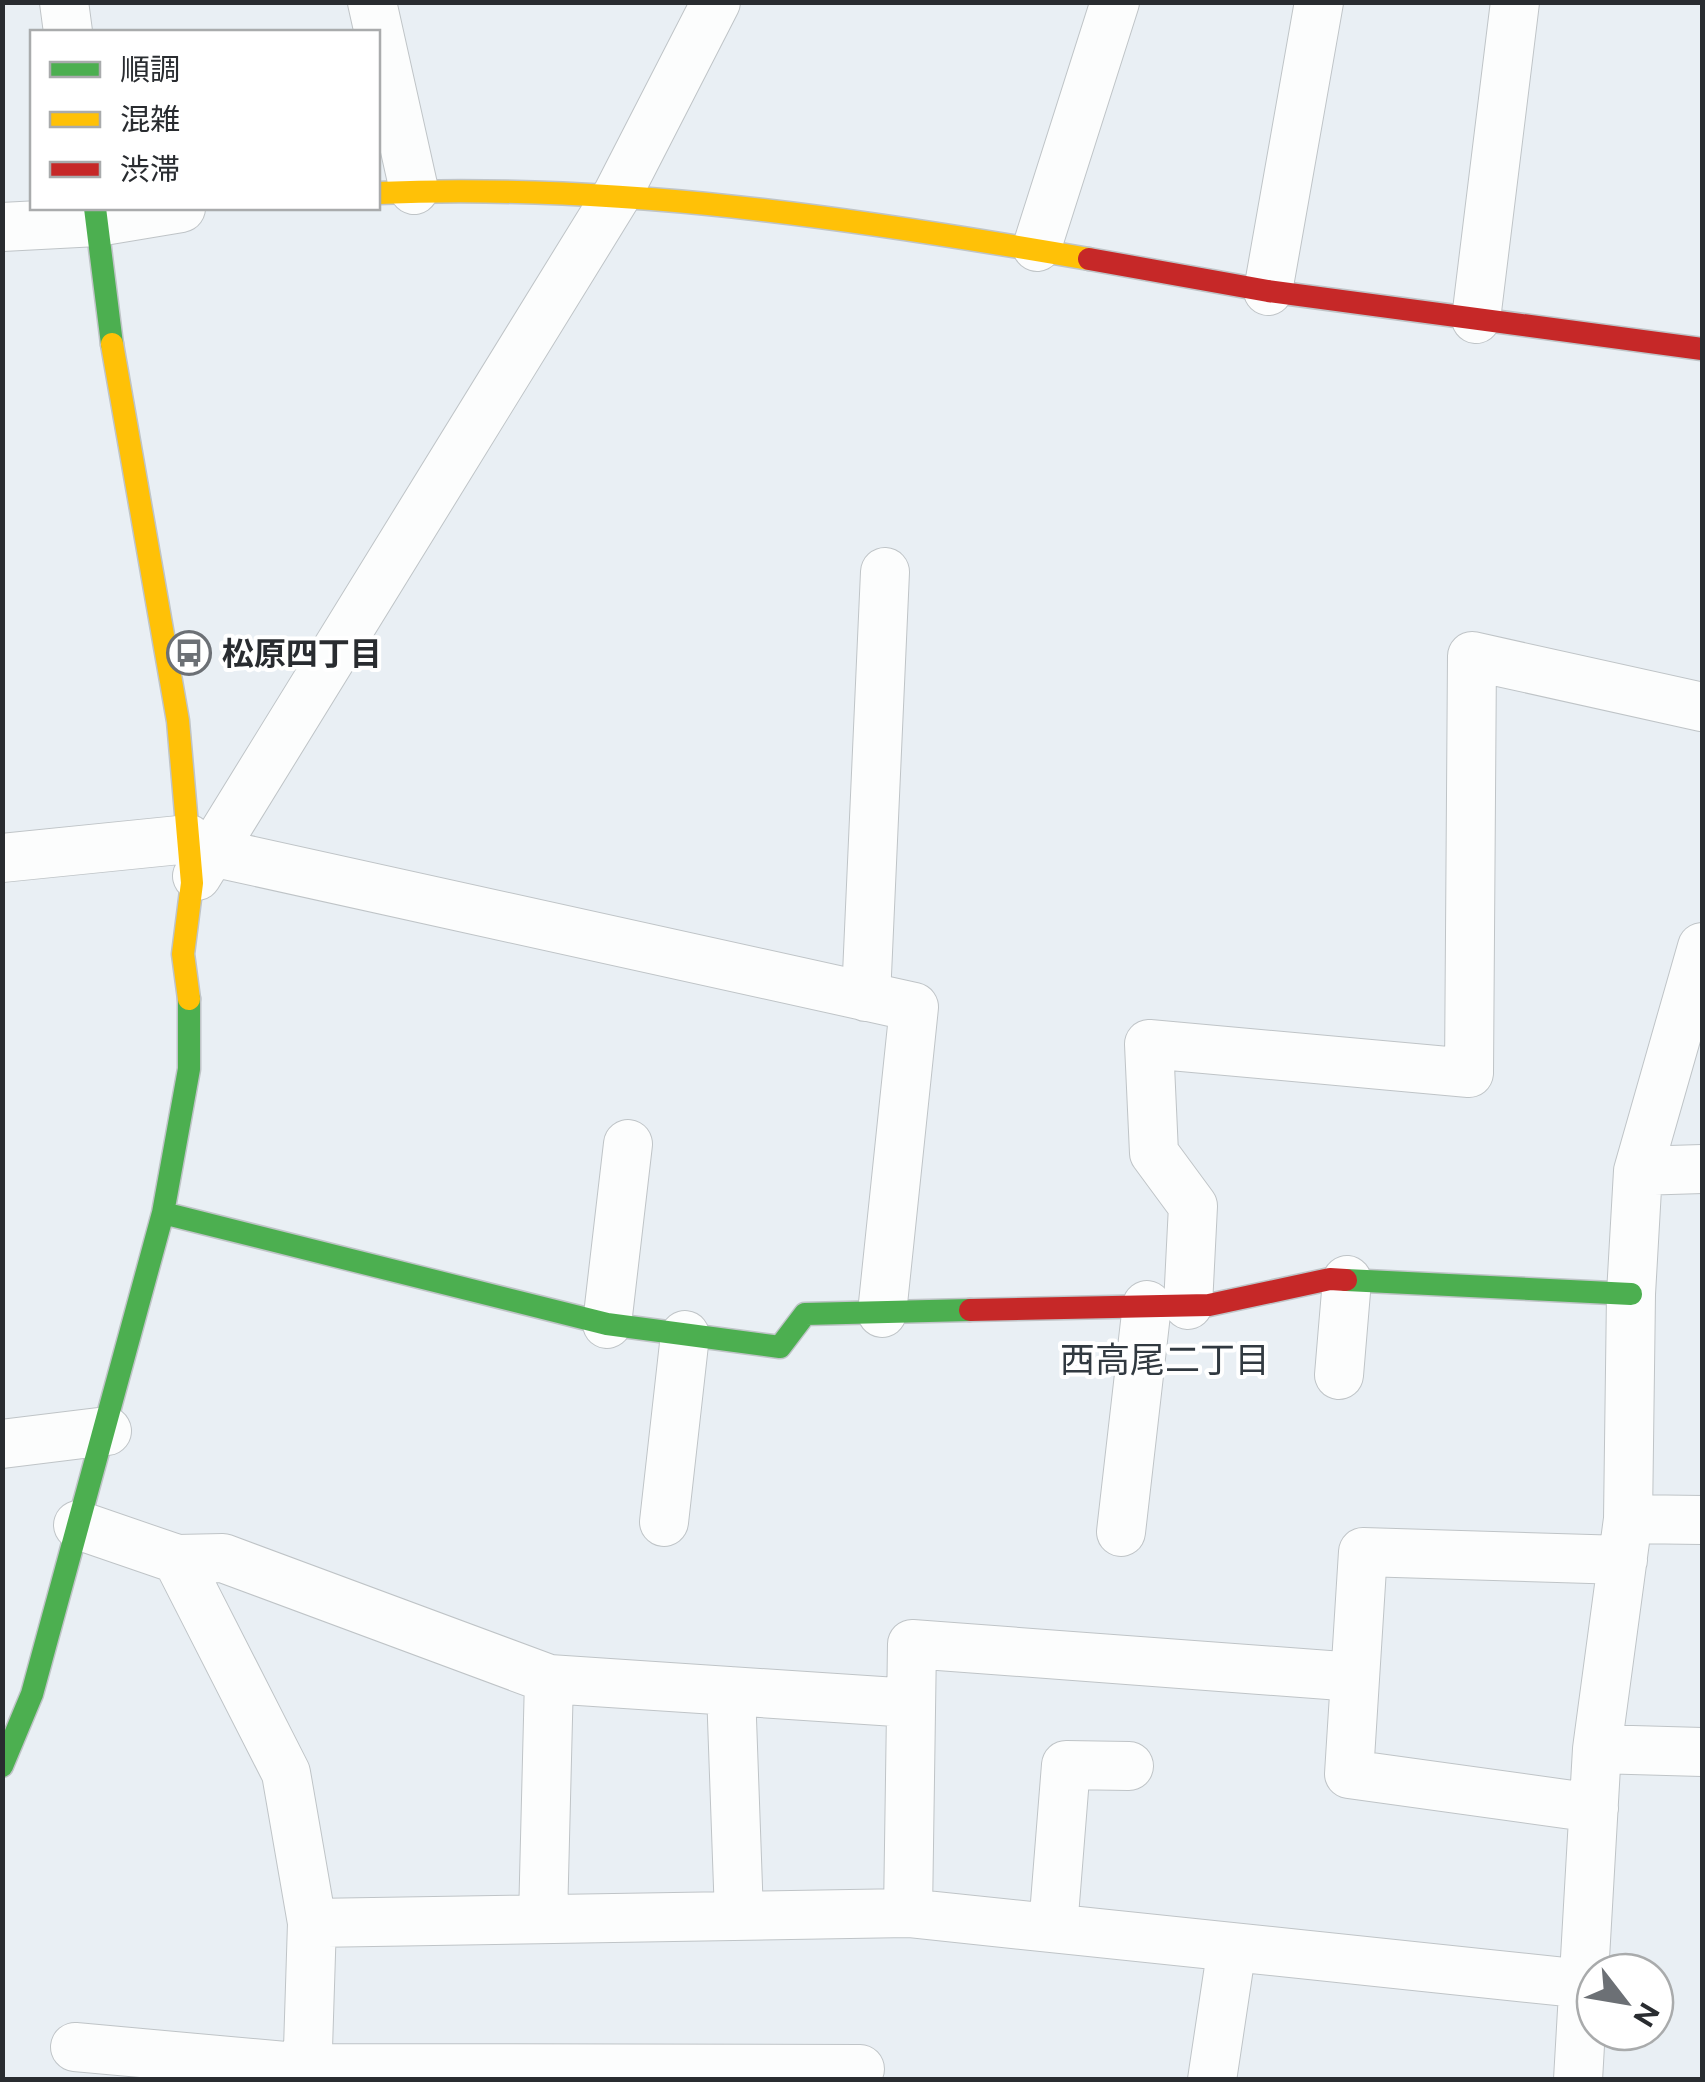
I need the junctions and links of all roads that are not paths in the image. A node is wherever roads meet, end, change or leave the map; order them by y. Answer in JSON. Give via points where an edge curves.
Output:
{"nodes":[{"id":1,"x":64,"y":2,"type":"edge"},
{"id":2,"x":372,"y":2,"type":"edge"},
{"id":3,"x":716,"y":2,"type":"edge"},
{"id":4,"x":1115,"y":2,"type":"edge"},
{"id":5,"x":1319,"y":2,"type":"edge"},
{"id":6,"x":1516,"y":2,"type":"edge"},
{"id":7,"x":68,"y":30,"type":"edge"},
{"id":8,"x":376,"y":30,"type":"edge"},
{"id":9,"x":380,"y":65,"type":"edge"},
{"id":10,"x":396,"y":191,"type":"edge"},
{"id":11,"x":618,"y":194,"type":"junction"},
{"id":12,"x":157,"y":210,"type":"edge"},
{"id":13,"x":96,"y":215,"type":"edge"},
{"id":14,"x":2,"y":227,"type":"edge"},
{"id":15,"x":1037,"y":248,"type":"junction"},
{"id":16,"x":1268,"y":290,"type":"junction"},
{"id":17,"x":1476,"y":319,"type":"junction"},
{"id":18,"x":1702,"y":349,"type":"edge"},
{"id":19,"x":885,"y":572,"type":"dead end"},
{"id":20,"x":1702,"y":707,"type":"edge"},
{"id":21,"x":2,"y":858,"type":"edge"},
{"id":22,"x":198,"y":858,"type":"junction"},
{"id":23,"x":1702,"y":947,"type":"edge"},
{"id":24,"x":866,"y":997,"type":"junction"},
{"id":25,"x":628,"y":1144,"type":"dead end"},
{"id":26,"x":1702,"y":1169,"type":"edge"},
{"id":27,"x":1638,"y":1171,"type":"junction"},
{"id":28,"x":163,"y":1213,"type":"junction"},
{"id":29,"x":1347,"y":1280,"type":"junction"},
{"id":30,"x":1631,"y":1294,"type":"junction"},
{"id":31,"x":1168,"y":1305,"type":"junction"},
{"id":32,"x":882,"y":1312,"type":"junction"},
{"id":33,"x":607,"y":1324,"type":"junction"},
{"id":34,"x":684,"y":1335,"type":"junction"},
{"id":35,"x":1339,"y":1375,"type":"dead end"},
{"id":36,"x":108,"y":1431,"type":"junction"},
{"id":37,"x":2,"y":1444,"type":"edge"},
{"id":38,"x":1702,"y":1520,"type":"edge"},
{"id":39,"x":664,"y":1522,"type":"dead end"},
{"id":40,"x":78,"y":1525,"type":"junction"},
{"id":41,"x":1121,"y":1532,"type":"dead end"},
{"id":42,"x":1625,"y":1540,"type":"junction"},
{"id":43,"x":177,"y":1559,"type":"junction"},
{"id":44,"x":1355,"y":1677,"type":"junction"},
{"id":45,"x":550,"y":1679,"type":"junction"},
{"id":46,"x":731,"y":1690,"type":"junction"},
{"id":47,"x":911,"y":1703,"type":"junction"},
{"id":48,"x":1597,"y":1749,"type":"junction"},
{"id":49,"x":1702,"y":1752,"type":"edge"},
{"id":50,"x":2,"y":1766,"type":"edge"},
{"id":51,"x":1129,"y":1766,"type":"dead end"},
{"id":52,"x":1594,"y":1808,"type":"junction"},
{"id":53,"x":908,"y":1912,"type":"junction"},
{"id":54,"x":739,"y":1915,"type":"junction"},
{"id":55,"x":543,"y":1919,"type":"junction"},
{"id":56,"x":312,"y":1923,"type":"junction"},
{"id":57,"x":1053,"y":1928,"type":"junction"},
{"id":58,"x":1232,"y":1947,"type":"junction"},
{"id":59,"x":1586,"y":1952,"type":"edge"},
{"id":60,"x":1575,"y":1983,"type":"edge"},
{"id":61,"x":75,"y":2047,"type":"dead end"},
{"id":62,"x":1580,"y":2052,"type":"edge"},
{"id":63,"x":860,"y":2069,"type":"dead end"},
{"id":64,"x":307,"y":2074,"type":"edge"},
{"id":65,"x":1212,"y":2080,"type":"edge"},
{"id":66,"x":1578,"y":2080,"type":"edge"}],
"edges":[{"from":1,"to":7,"type":"street"},
{"from":2,"to":8,"type":"street"},
{"from":3,"to":11,"type":"street"},
{"from":4,"to":15,"type":"street"},
{"from":5,"to":16,"type":"street"},
{"from":6,"to":17,"type":"street"},
{"from":9,"to":10,"type":"street"},
{"from":10,"to":11,"type":"street"},
{"from":11,"to":15,"type":"street"},
{"from":11,"to":22,"type":"street"},
{"from":12,"to":13,"type":"street"},
{"from":13,"to":14,"type":"street"},
{"from":13,"to":22,"type":"street","via":[[119,402]]},
{"from":15,"to":16,"type":"street"},
{"from":16,"to":17,"type":"street"},
{"from":17,"to":18,"type":"street"},
{"from":19,"to":24,"type":"street"},
{"from":20,"to":31,"type":"street","via":[[1472,656],[1470,1073],[1148,1044],[1154,1153],[1193,1206]]},
{"from":21,"to":22,"type":"street"},
{"from":22,"to":24,"type":"street"},
{"from":22,"to":28,"type":"street","via":[[184,954],[189,1069]]},
{"from":23,"to":27,"type":"street"},
{"from":24,"to":32,"type":"street","via":[[914,1007]]},
{"from":25,"to":33,"type":"street"},
{"from":26,"to":27,"type":"street"},
{"from":27,"to":30,"type":"street"},
{"from":28,"to":33,"type":"street"},
{"from":28,"to":36,"type":"street"},
{"from":29,"to":30,"type":"street"},
{"from":29,"to":31,"type":"street"},
{"from":29,"to":35,"type":"street"},
{"from":30,"to":42,"type":"street"},
{"from":31,"to":32,"type":"street"},
{"from":31,"to":41,"type":"street"},
{"from":32,"to":34,"type":"street","via":[[805,1314],[780,1346]]},
{"from":33,"to":34,"type":"street"},
{"from":34,"to":39,"type":"street"},
{"from":36,"to":37,"type":"street"},
{"from":36,"to":40,"type":"street"},
{"from":38,"to":42,"type":"street"},
{"from":40,"to":43,"type":"street"},
{"from":40,"to":50,"type":"street","via":[[32,1694]]},
{"from":42,"to":44,"type":"street","via":[[1363,1552]]},
{"from":42,"to":48,"type":"street"},
{"from":43,"to":45,"type":"street","via":[[223,1558]]},
{"from":43,"to":56,"type":"street","via":[[286,1773]]},
{"from":44,"to":47,"type":"street","via":[[912,1644]]},
{"from":44,"to":52,"type":"street","via":[[1349,1774]]},
{"from":45,"to":46,"type":"street"},
{"from":45,"to":55,"type":"street"},
{"from":46,"to":47,"type":"street"},
{"from":46,"to":54,"type":"street"},
{"from":47,"to":53,"type":"street"},
{"from":48,"to":49,"type":"street"},
{"from":48,"to":52,"type":"street"},
{"from":51,"to":57,"type":"street","via":[[1066,1765]]},
{"from":52,"to":59,"type":"street"},
{"from":53,"to":54,"type":"street"},
{"from":53,"to":57,"type":"street"},
{"from":54,"to":55,"type":"street"},
{"from":55,"to":56,"type":"street"},
{"from":56,"to":64,"type":"street"},
{"from":57,"to":58,"type":"street"},
{"from":58,"to":60,"type":"street"},
{"from":58,"to":65,"type":"street"},
{"from":61,"to":64,"type":"street"},
{"from":62,"to":66,"type":"street"},
{"from":63,"to":64,"type":"street"}]}
